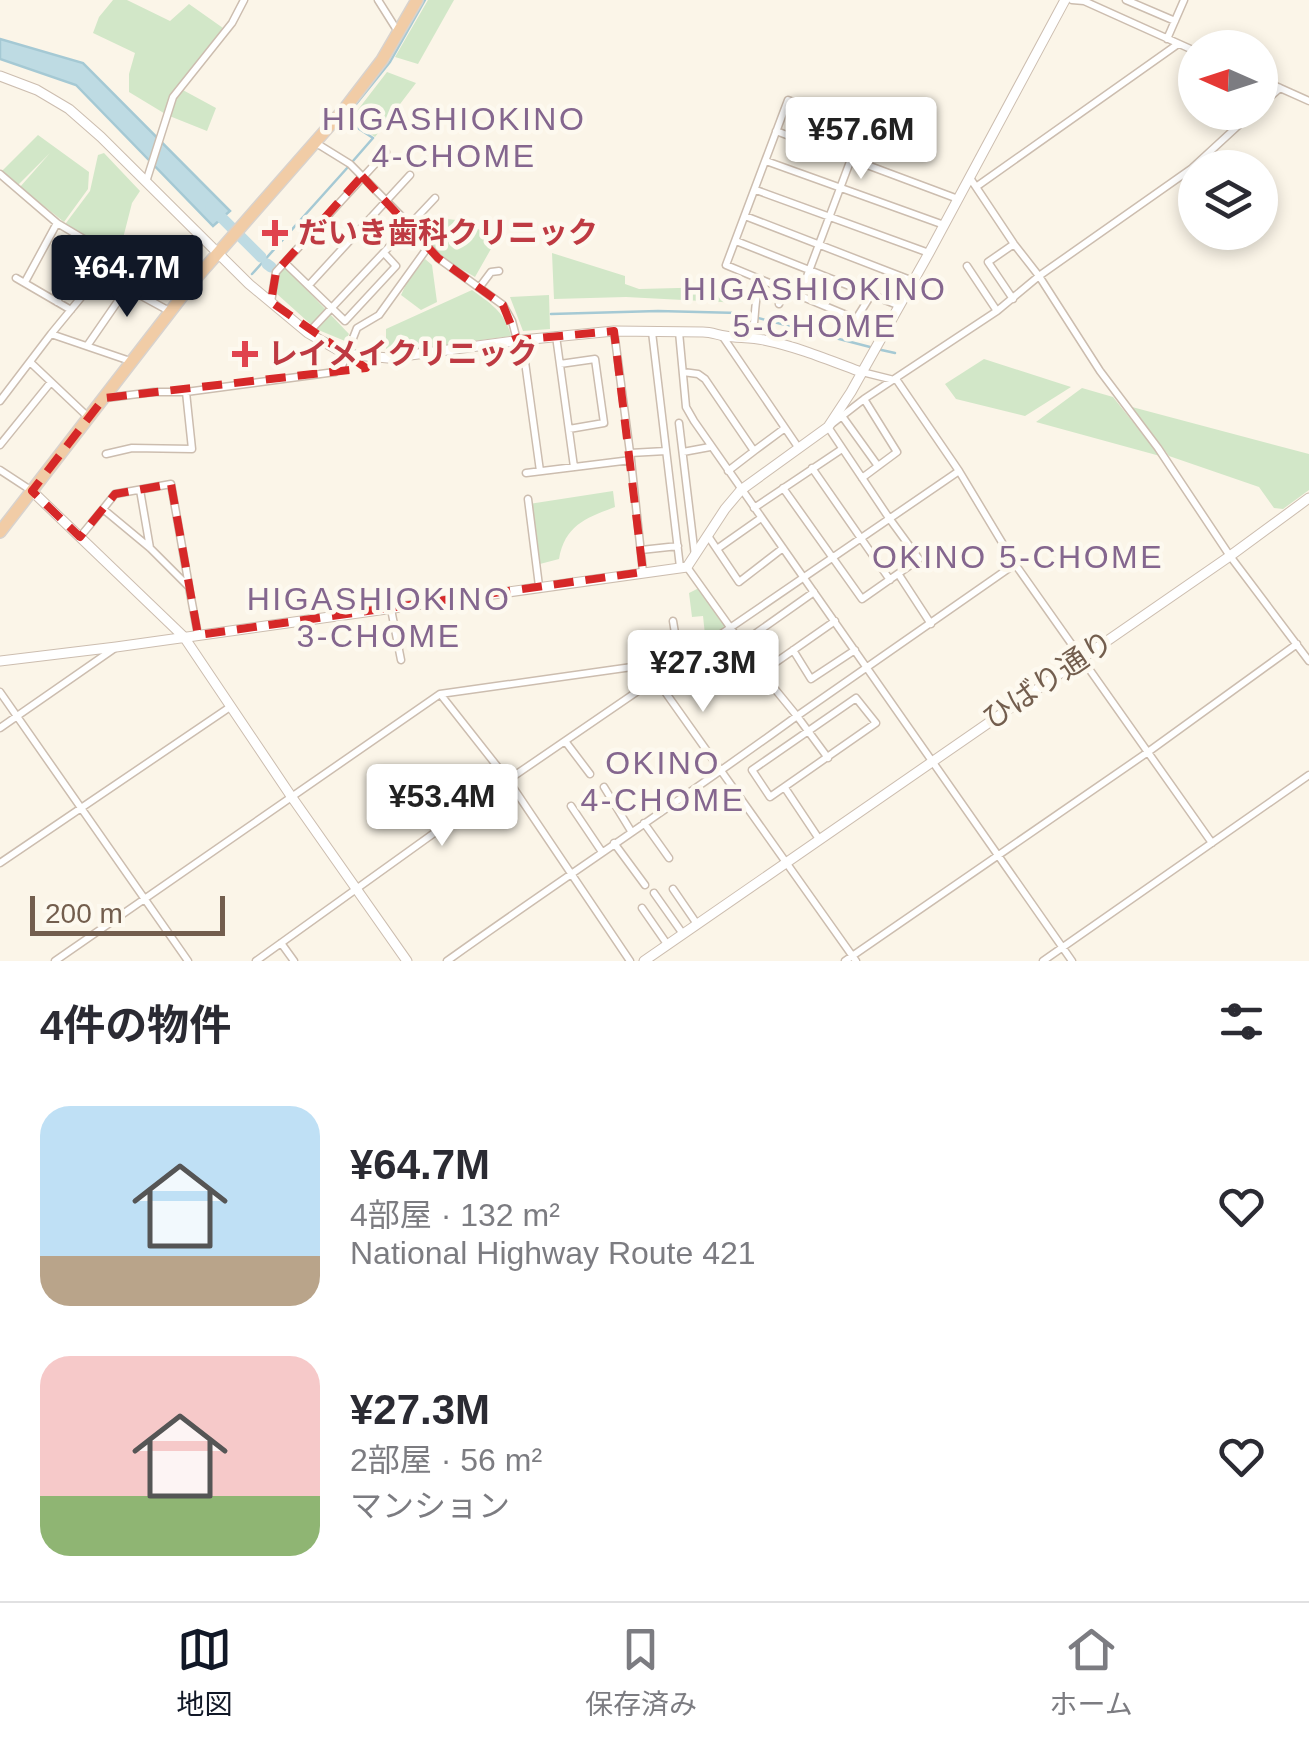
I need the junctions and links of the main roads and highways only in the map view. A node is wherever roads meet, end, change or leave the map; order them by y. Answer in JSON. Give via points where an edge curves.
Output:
{"nodes":[{"id":1,"x":416,"y":0,"type":"edge"},
{"id":2,"x":0,"y":532,"type":"edge"}],
"edges":[{"from":1,"to":2,"type":"highway","via":[[382,60],[197,277]]}]}
